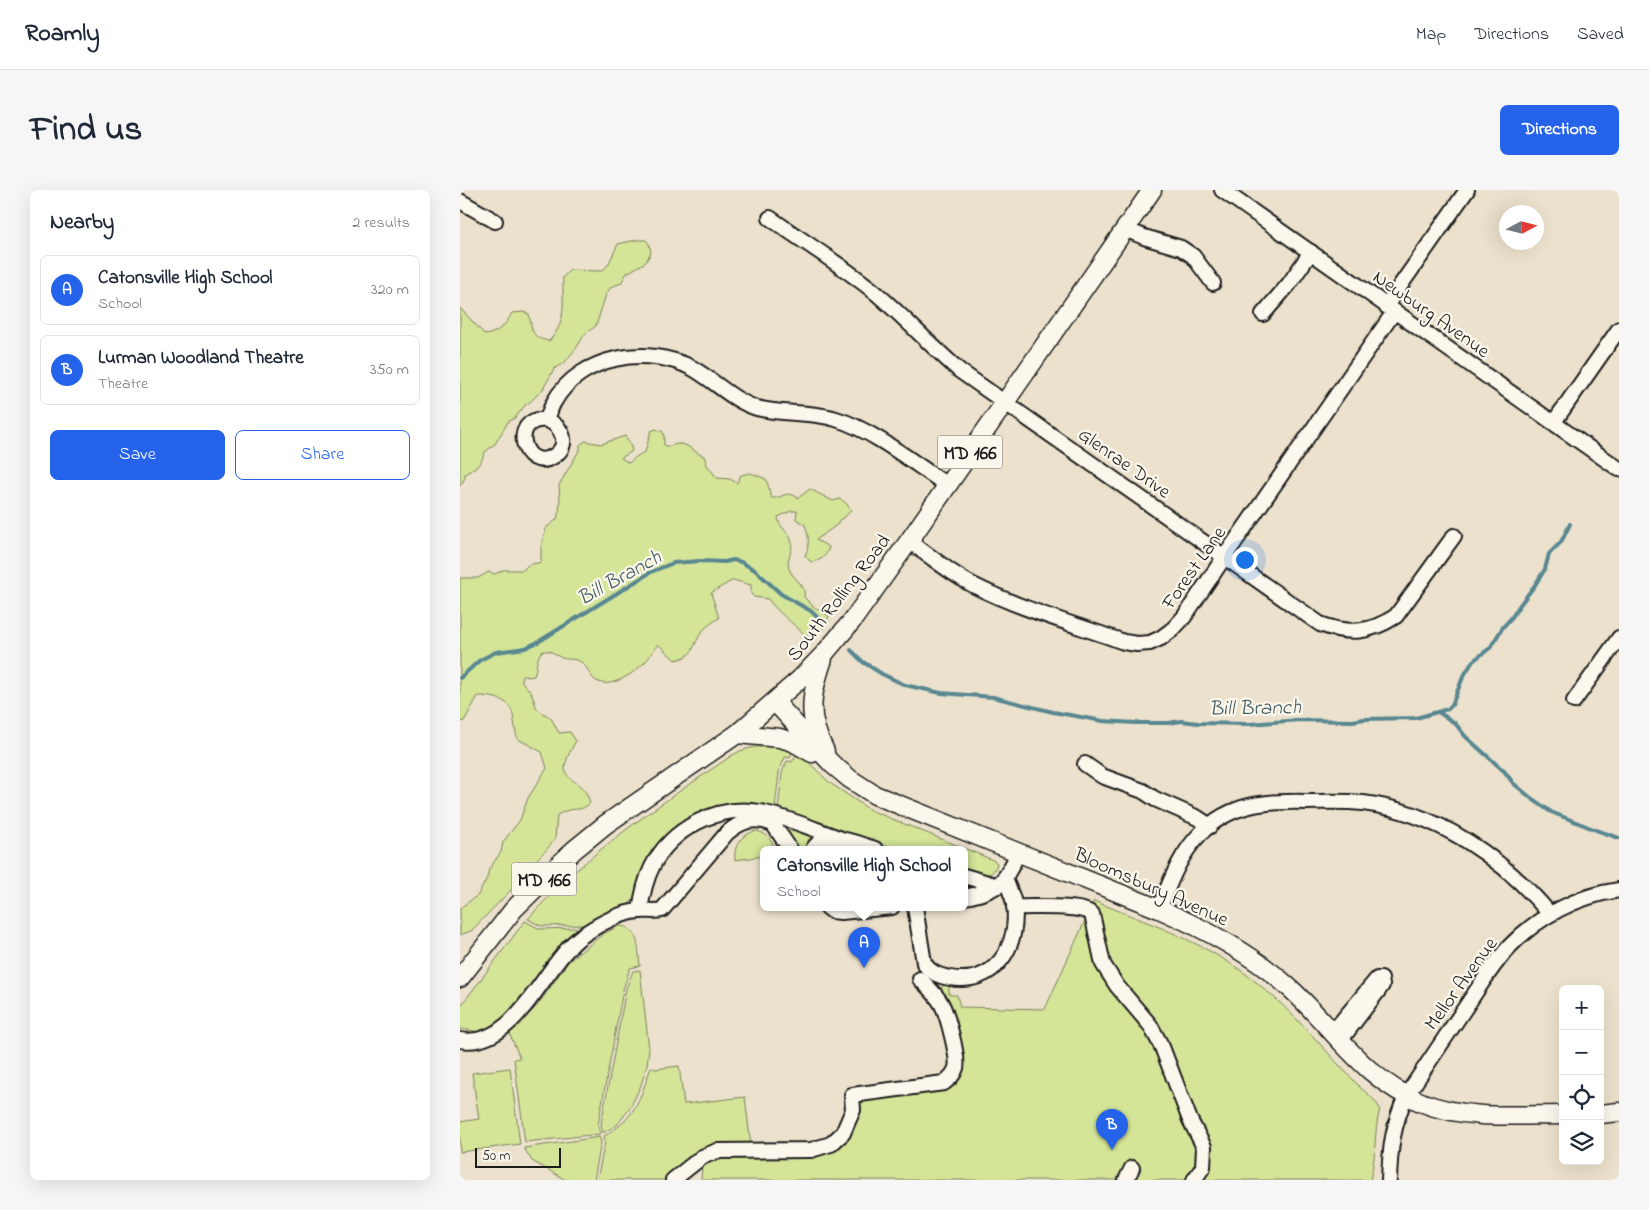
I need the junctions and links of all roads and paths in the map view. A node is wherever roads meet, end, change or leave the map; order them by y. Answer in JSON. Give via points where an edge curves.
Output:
{"nodes":[{"id":1,"x":1152,"y":190,"type":"edge"},
{"id":2,"x":1222,"y":190,"type":"edge"},
{"id":3,"x":1467,"y":190,"type":"edge"},
{"id":4,"x":460,"y":201,"type":"edge"},
{"id":5,"x":770,"y":218,"type":"dead end"},
{"id":6,"x":495,"y":221,"type":"dead end"},
{"id":7,"x":1125,"y":229,"type":"junction"},
{"id":8,"x":1311,"y":252,"type":"junction"},
{"id":9,"x":1213,"y":283,"type":"dead end"},
{"id":10,"x":1390,"y":309,"type":"junction"},
{"id":11,"x":1263,"y":314,"type":"dead end"},
{"id":12,"x":1619,"y":329,"type":"edge"},
{"id":13,"x":1005,"y":402,"type":"junction"},
{"id":14,"x":547,"y":420,"type":"dead end"},
{"id":15,"x":1554,"y":422,"type":"junction"},
{"id":16,"x":1619,"y":469,"type":"edge"},
{"id":17,"x":947,"y":485,"type":"junction"},
{"id":18,"x":1454,"y":536,"type":"dead end"},
{"id":19,"x":909,"y":541,"type":"junction"},
{"id":20,"x":1224,"y":556,"type":"junction"},
{"id":21,"x":1619,"y":638,"type":"edge"},
{"id":22,"x":824,"y":654,"type":"junction"},
{"id":23,"x":1574,"y":701,"type":"dead end"},
{"id":24,"x":774,"y":702,"type":"junction"},
{"id":25,"x":737,"y":734,"type":"junction"},
{"id":26,"x":832,"y":764,"type":"junction"},
{"id":27,"x":1084,"y":764,"type":"dead end"},
{"id":28,"x":705,"y":818,"type":"junction"},
{"id":29,"x":1210,"y":826,"type":"junction"},
{"id":30,"x":727,"y":834,"type":"junction"},
{"id":31,"x":839,"y":838,"type":"junction"},
{"id":32,"x":788,"y":846,"type":"edge"},
{"id":33,"x":815,"y":846,"type":"edge"},
{"id":34,"x":865,"y":846,"type":"edge"},
{"id":35,"x":1018,"y":852,"type":"junction"},
{"id":36,"x":968,"y":877,"type":"edge"},
{"id":37,"x":1001,"y":882,"type":"junction"},
{"id":38,"x":1619,"y":890,"type":"edge"},
{"id":39,"x":968,"y":896,"type":"edge"},
{"id":40,"x":1014,"y":907,"type":"junction"},
{"id":41,"x":1159,"y":909,"type":"junction"},
{"id":42,"x":640,"y":911,"type":"junction"},
{"id":43,"x":832,"y":911,"type":"edge"},
{"id":44,"x":850,"y":911,"type":"edge"},
{"id":45,"x":916,"y":911,"type":"edge"},
{"id":46,"x":1550,"y":914,"type":"junction"},
{"id":47,"x":460,"y":978,"type":"edge"},
{"id":48,"x":920,"y":979,"type":"dead end"},
{"id":49,"x":460,"y":1040,"type":"edge"},
{"id":50,"x":1406,"y":1096,"type":"junction"},
{"id":51,"x":1619,"y":1112,"type":"edge"},
{"id":52,"x":1604,"y":1114,"type":"edge"},
{"id":53,"x":1559,"y":1115,"type":"edge"},
{"id":54,"x":673,"y":1180,"type":"edge"},
{"id":55,"x":1194,"y":1180,"type":"edge"},
{"id":56,"x":1389,"y":1180,"type":"edge"}],
"edges":[{"from":1,"to":7,"type":"main road","name":"South Rolling Road","number":"MD 166"},
{"from":2,"to":8,"type":"street","name":"Newburg Avenue"},
{"from":3,"to":10,"type":"street","name":"Forest Lane"},
{"from":4,"to":6,"type":"street"},
{"from":5,"to":13,"type":"street","name":"Glenrae Drive","via":[[874,292],[953,365]]},
{"from":7,"to":9,"type":"street","via":[[1181,248],[1193,256]]},
{"from":7,"to":13,"type":"main road","name":"South Rolling Road","number":"MD 166"},
{"from":8,"to":10,"type":"street","name":"Newburg Avenue"},
{"from":8,"to":11,"type":"street"},
{"from":10,"to":15,"type":"street","name":"Newburg Avenue"},
{"from":10,"to":20,"type":"street","name":"Forest Lane"},
{"from":12,"to":15,"type":"street"},
{"from":13,"to":17,"type":"main road","name":"South Rolling Road","number":"MD 166"},
{"from":13,"to":20,"type":"street","name":"Glenrae Drive"},
{"from":14,"to":17,"type":"street","via":[[563,389],[593,367],[633,356],[653,356],[675,360],[694,369],[744,403],[757,408],[835,418],[852,424]]},
{"from":15,"to":16,"type":"street","name":"Newburg Avenue"},
{"from":17,"to":19,"type":"main road","name":"South Rolling Road","number":"MD 166"},
{"from":18,"to":20,"type":"street","name":"Glenrae Drive","via":[[1396,616],[1367,630],[1336,630],[1320,624]]},
{"from":19,"to":20,"type":"street","name":"Forest Lane","via":[[972,585],[1014,603],[1137,644],[1150,643],[1173,630]]},
{"from":19,"to":22,"type":"main road","name":"South Rolling Road","number":"MD 166","via":[[852,621]]},
{"from":21,"to":23,"type":"street"},
{"from":22,"to":24,"type":"main road","name":"South Rolling Road","number":"MD 166"},
{"from":22,"to":26,"type":"main road","via":[[814,684],[811,709],[818,738]]},
{"from":24,"to":25,"type":"main road","name":"South Rolling Road","number":"MD 166"},
{"from":24,"to":26,"type":"main road","name":"Bloomsbury Avenue"},
{"from":25,"to":26,"type":"main road","via":[[793,742]]},
{"from":25,"to":47,"type":"main road","name":"South Rolling Road","number":"MD 166","via":[[613,819],[574,850],[514,909]]},
{"from":26,"to":35,"type":"main road","name":"Bloomsbury Avenue","via":[[876,795]]},
{"from":27,"to":29,"type":"street","via":[[1102,776],[1143,791]]},
{"from":28,"to":30,"type":"street","via":[[724,823]]},
{"from":28,"to":31,"type":"street","via":[[737,810],[758,812]]},
{"from":28,"to":42,"type":"street","via":[[671,841],[660,855],[647,879]]},
{"from":29,"to":41,"type":"street","via":[[1186,851]]},
{"from":29,"to":46,"type":"street","via":[[1238,809],[1260,803],[1362,803],[1385,807],[1439,825],[1461,837],[1510,872]]},
{"from":30,"to":32,"type":"street","via":[[746,821],[764,820],[778,829]]},
{"from":30,"to":42,"type":"street","via":[[662,910]]},
{"from":31,"to":33,"type":"street","via":[[825,839]]},
{"from":31,"to":34,"type":"street"},
{"from":35,"to":37,"type":"street","via":[[1010,872]]},
{"from":35,"to":41,"type":"main road","name":"Bloomsbury Avenue"},
{"from":36,"to":37,"type":"street"},
{"from":37,"to":39,"type":"street"},
{"from":37,"to":40,"type":"street","via":[[1011,895]]},
{"from":38,"to":46,"type":"street","name":"Mellor Avenue","via":[[1577,900]]},
{"from":40,"to":45,"type":"street","via":[[1012,940],[1007,952],[999,964],[972,979],[937,974],[928,969],[924,963]]},
{"from":40,"to":55,"type":"street","via":[[1074,908],[1092,914],[1103,964],[1150,1025],[1204,1147],[1202,1167]]},
{"from":41,"to":50,"type":"main road","name":"Bloomsbury Avenue","via":[[1231,944],[1262,966],[1292,990],[1369,1071]]},
{"from":42,"to":49,"type":"street","via":[[600,924],[571,945],[517,1015],[500,1030],[474,1041]]},
{"from":43,"to":44,"type":"street"},
{"from":46,"to":50,"type":"street","name":"Mellor Avenue","via":[[1509,947]]},
{"from":48,"to":54,"type":"street","via":[[934,992],[950,1024],[957,1067],[944,1083],[852,1094],[853,1110],[843,1133],[831,1144],[811,1150],[717,1151],[702,1157]]},
{"from":50,"to":53,"type":"main road","name":"Bloomsbury Avenue","via":[[1463,1113]]},
{"from":50,"to":56,"type":"street","name":"Mellor Avenue","via":[[1392,1134]]},
{"from":51,"to":52,"type":"main road"}]}
